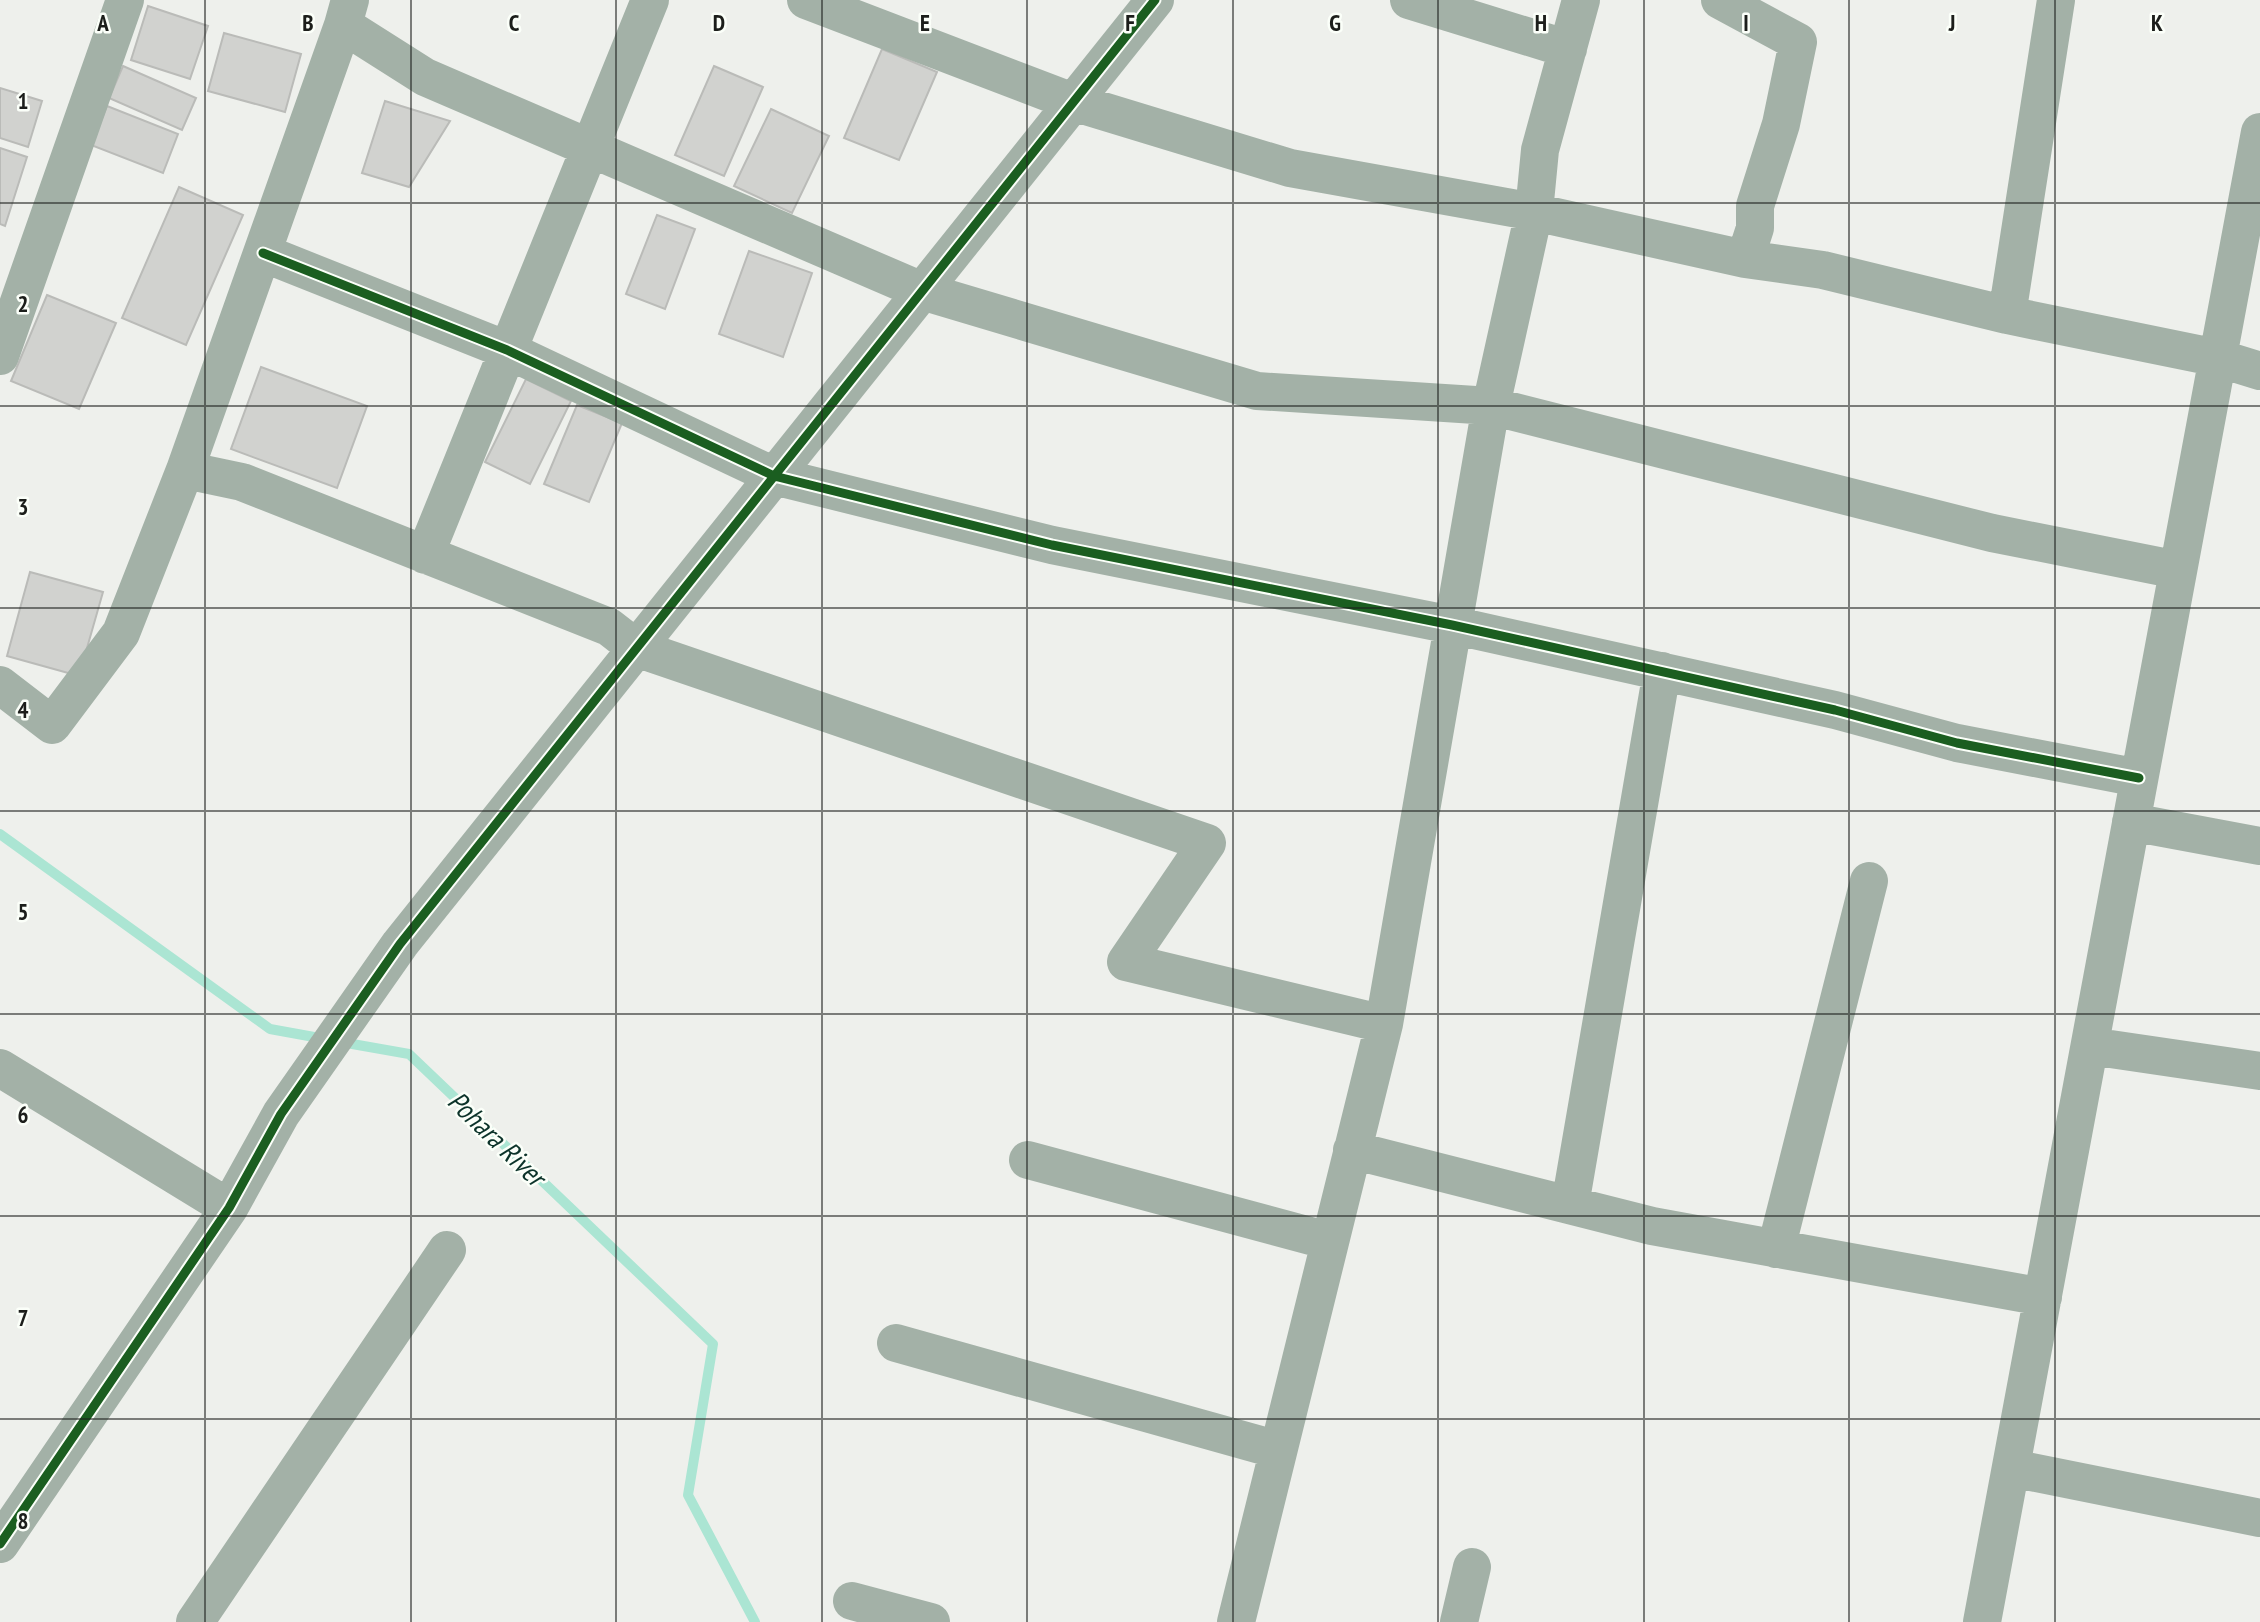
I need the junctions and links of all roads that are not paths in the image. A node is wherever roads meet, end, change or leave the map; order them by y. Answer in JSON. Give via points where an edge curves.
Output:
{"nodes":[{"id":1,"x":125,"y":0,"type":"edge"},
{"id":2,"x":650,"y":0,"type":"edge"},
{"id":3,"x":806,"y":0,"type":"edge"},
{"id":4,"x":1155,"y":0,"type":"edge"},
{"id":5,"x":1409,"y":0,"type":"edge"},
{"id":6,"x":1581,"y":0,"type":"edge"},
{"id":7,"x":1720,"y":0,"type":"edge"},
{"id":8,"x":2056,"y":0,"type":"edge"},
{"id":9,"x":342,"y":8,"type":"edge"},
{"id":10,"x":1568,"y":49,"type":"junction"},
{"id":11,"x":1073,"y":102,"type":"junction"},
{"id":12,"x":2260,"y":132,"type":"edge"},
{"id":13,"x":590,"y":148,"type":"junction"},
{"id":14,"x":1534,"y":212,"type":"junction"},
{"id":15,"x":264,"y":253,"type":"junction"},
{"id":16,"x":1745,"y":259,"type":"junction"},
{"id":17,"x":922,"y":290,"type":"junction"},
{"id":18,"x":2007,"y":315,"type":"junction"},
{"id":19,"x":507,"y":350,"type":"junction"},
{"id":20,"x":0,"y":356,"type":"edge"},
{"id":21,"x":2218,"y":358,"type":"junction"},
{"id":22,"x":2260,"y":371,"type":"edge"},
{"id":23,"x":1491,"y":406,"type":"junction"},
{"id":24,"x":185,"y":470,"type":"junction"},
{"id":25,"x":774,"y":476,"type":"junction"},
{"id":26,"x":425,"y":555,"type":"junction"},
{"id":27,"x":2178,"y":570,"type":"junction"},
{"id":28,"x":1452,"y":625,"type":"junction"},
{"id":29,"x":636,"y":648,"type":"junction"},
{"id":30,"x":1662,"y":671,"type":"junction"},
{"id":31,"x":0,"y":685,"type":"edge"},
{"id":32,"x":2139,"y":778,"type":"junction"},
{"id":33,"x":2131,"y":822,"type":"junction"},
{"id":34,"x":2260,"y":846,"type":"edge"},
{"id":35,"x":1869,"y":881,"type":"dead end"},
{"id":36,"x":1384,"y":1024,"type":"junction"},
{"id":37,"x":2090,"y":1046,"type":"junction"},
{"id":38,"x":0,"y":1068,"type":"edge"},
{"id":39,"x":2260,"y":1070,"type":"edge"},
{"id":40,"x":1352,"y":1150,"type":"junction"},
{"id":41,"x":1028,"y":1160,"type":"dead end"},
{"id":42,"x":1570,"y":1205,"type":"junction"},
{"id":43,"x":229,"y":1208,"type":"junction"},
{"id":44,"x":1329,"y":1241,"type":"junction"},
{"id":45,"x":1776,"y":1248,"type":"junction"},
{"id":46,"x":447,"y":1250,"type":"dead end"},
{"id":47,"x":2043,"y":1297,"type":"junction"},
{"id":48,"x":897,"y":1343,"type":"dead end"},
{"id":49,"x":1278,"y":1450,"type":"junction"},
{"id":50,"x":2011,"y":1468,"type":"junction"},
{"id":51,"x":2260,"y":1518,"type":"edge"},
{"id":52,"x":0,"y":1544,"type":"edge"},
{"id":53,"x":1472,"y":1567,"type":"dead end"},
{"id":54,"x":852,"y":1601,"type":"dead end"},
{"id":55,"x":195,"y":1622,"type":"edge"},
{"id":56,"x":931,"y":1622,"type":"edge"},
{"id":57,"x":1236,"y":1622,"type":"edge"},
{"id":58,"x":1459,"y":1622,"type":"edge"},
{"id":59,"x":1982,"y":1622,"type":"edge"}],
"edges":[{"from":1,"to":20,"type":"street"},
{"from":2,"to":13,"type":"street"},
{"from":3,"to":11,"type":"street"},
{"from":4,"to":11,"type":"street"},
{"from":5,"to":10,"type":"street"},
{"from":6,"to":10,"type":"street"},
{"from":7,"to":16,"type":"street","via":[[1798,42]]},
{"from":8,"to":18,"type":"street"},
{"from":9,"to":13,"type":"street","via":[[425,77]]},
{"from":9,"to":15,"type":"street"},
{"from":10,"to":14,"type":"street","via":[[1540,150]]},
{"from":11,"to":14,"type":"street","via":[[1290,168]]},
{"from":11,"to":17,"type":"street"},
{"from":12,"to":21,"type":"street"},
{"from":13,"to":17,"type":"street"},
{"from":13,"to":19,"type":"street"},
{"from":14,"to":16,"type":"street"},
{"from":14,"to":23,"type":"street"},
{"from":15,"to":19,"type":"street"},
{"from":15,"to":24,"type":"street"},
{"from":16,"to":18,"type":"street","via":[[1823,270]]},
{"from":17,"to":23,"type":"street","via":[[1257,391]]},
{"from":17,"to":25,"type":"street"},
{"from":18,"to":21,"type":"street"},
{"from":19,"to":25,"type":"street"},
{"from":19,"to":26,"type":"street"},
{"from":21,"to":22,"type":"street"},
{"from":21,"to":27,"type":"street"},
{"from":23,"to":27,"type":"street","via":[[1992,533]]},
{"from":23,"to":28,"type":"street"},
{"from":24,"to":26,"type":"street","via":[[242,482]]},
{"from":24,"to":31,"type":"street","via":[[121,633],[52,725]]},
{"from":25,"to":28,"type":"street","via":[[1052,545]]},
{"from":25,"to":29,"type":"street"},
{"from":26,"to":29,"type":"street","via":[[609,627]]},
{"from":27,"to":32,"type":"street"},
{"from":28,"to":30,"type":"street"},
{"from":28,"to":36,"type":"street"},
{"from":29,"to":36,"type":"street","via":[[1207,843],[1126,962]]},
{"from":29,"to":43,"type":"street","via":[[400,944],[281,1114]]},
{"from":30,"to":32,"type":"street","via":[[1957,743]]},
{"from":30,"to":42,"type":"street"},
{"from":32,"to":33,"type":"street"},
{"from":33,"to":34,"type":"street"},
{"from":33,"to":37,"type":"street"},
{"from":35,"to":45,"type":"street"},
{"from":36,"to":40,"type":"street"},
{"from":37,"to":39,"type":"street"},
{"from":37,"to":47,"type":"street"},
{"from":38,"to":43,"type":"street"},
{"from":40,"to":42,"type":"street"},
{"from":40,"to":44,"type":"street"},
{"from":41,"to":44,"type":"street"},
{"from":42,"to":45,"type":"street","via":[[1651,1226]]},
{"from":43,"to":52,"type":"street"},
{"from":44,"to":49,"type":"street"},
{"from":45,"to":47,"type":"street"},
{"from":46,"to":55,"type":"street"},
{"from":47,"to":50,"type":"street"},
{"from":48,"to":49,"type":"street"},
{"from":49,"to":57,"type":"street"},
{"from":50,"to":51,"type":"street"},
{"from":50,"to":59,"type":"street"},
{"from":53,"to":58,"type":"street"},
{"from":54,"to":56,"type":"street"}]}
